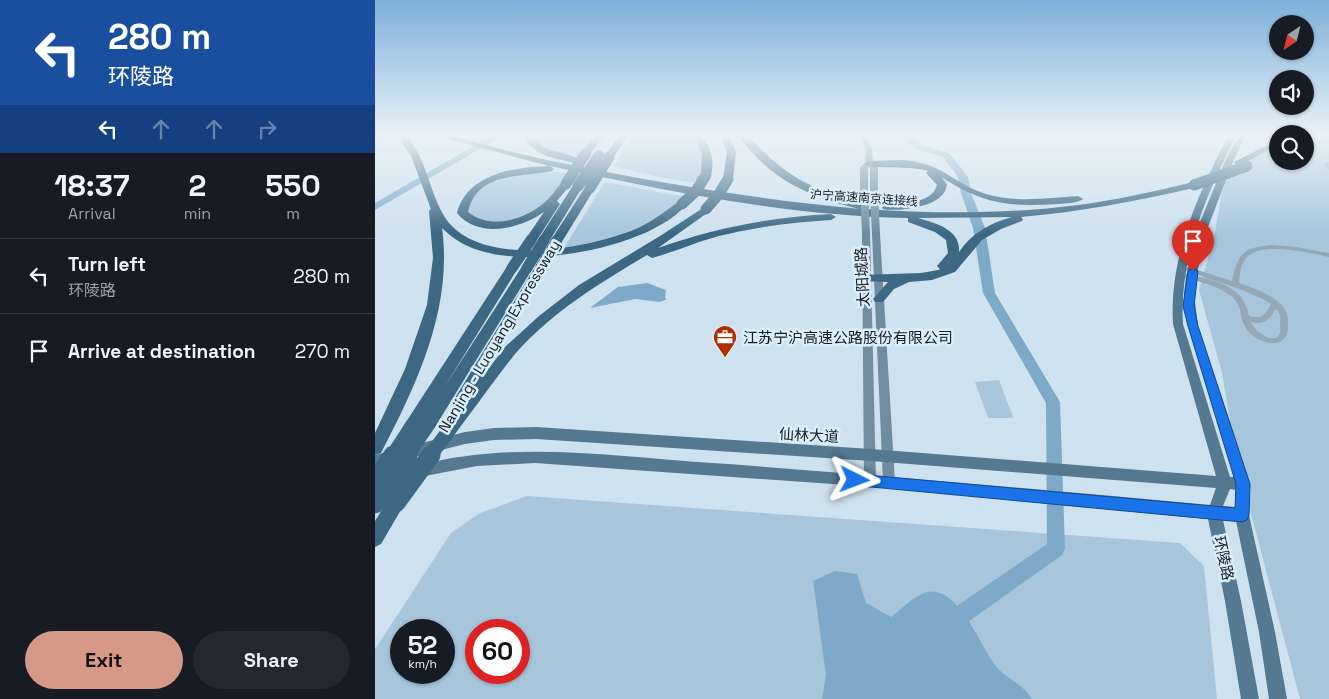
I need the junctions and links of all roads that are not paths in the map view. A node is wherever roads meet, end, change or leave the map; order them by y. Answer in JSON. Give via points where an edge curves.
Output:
{"nodes":[{"id":1,"x":421,"y":169,"type":"edge"},
{"id":2,"x":573,"y":169,"type":"edge"},
{"id":3,"x":576,"y":169,"type":"edge"},
{"id":4,"x":594,"y":169,"type":"edge"},
{"id":5,"x":597,"y":169,"type":"edge"},
{"id":6,"x":599,"y":169,"type":"edge"},
{"id":7,"x":609,"y":169,"type":"edge"},
{"id":8,"x":707,"y":169,"type":"edge"},
{"id":9,"x":730,"y":169,"type":"edge"},
{"id":10,"x":773,"y":169,"type":"edge"},
{"id":11,"x":868,"y":169,"type":"edge"},
{"id":12,"x":869,"y":169,"type":"edge"},
{"id":13,"x":920,"y":169,"type":"edge"},
{"id":14,"x":931,"y":169,"type":"edge"},
{"id":15,"x":1217,"y":169,"type":"edge"},
{"id":16,"x":1226,"y":169,"type":"edge"},
{"id":17,"x":1230,"y":169,"type":"edge"},
{"id":18,"x":649,"y":179,"type":"junction"},
{"id":19,"x":1191,"y":182,"type":"junction"},
{"id":20,"x":566,"y":184,"type":"junction"},
{"id":21,"x":685,"y":190,"type":"junction"},
{"id":22,"x":1138,"y":192,"type":"junction"},
{"id":23,"x":432,"y":200,"type":"junction"},
{"id":24,"x":1115,"y":202,"type":"junction"},
{"id":25,"x":876,"y":211,"type":"junction"},
{"id":26,"x":966,"y":213,"type":"joint"},
{"id":27,"x":980,"y":213,"type":"junction"},
{"id":28,"x":1329,"y":255,"type":"edge"},
{"id":29,"x":534,"y":267,"type":"junction"},
{"id":30,"x":615,"y":270,"type":"junction"},
{"id":31,"x":1179,"y":270,"type":"junction"},
{"id":32,"x":872,"y":274,"type":"junction"},
{"id":33,"x":1192,"y":274,"type":"junction"},
{"id":34,"x":912,"y":278,"type":"junction"},
{"id":35,"x":1235,"y":284,"type":"junction"},
{"id":36,"x":879,"y":299,"type":"junction"},
{"id":37,"x":1275,"y":304,"type":"junction"},
{"id":38,"x":1245,"y":318,"type":"junction"},
{"id":39,"x":457,"y":415,"type":"junction"},
{"id":40,"x":378,"y":443,"type":"edge"},
{"id":41,"x":871,"y":455,"type":"junction"},
{"id":42,"x":887,"y":457,"type":"junction"},
{"id":43,"x":375,"y":462,"type":"edge"},
{"id":44,"x":375,"y":482,"type":"edge"},
{"id":45,"x":870,"y":482,"type":"junction"},
{"id":46,"x":889,"y":482,"type":"junction"},
{"id":47,"x":1225,"y":484,"type":"junction"},
{"id":48,"x":1243,"y":484,"type":"junction"},
{"id":49,"x":375,"y":504,"type":"edge"},
{"id":50,"x":1214,"y":512,"type":"junction"},
{"id":51,"x":1242,"y":515,"type":"junction"},
{"id":52,"x":375,"y":538,"type":"edge"},
{"id":53,"x":1249,"y":699,"type":"edge"},
{"id":54,"x":1278,"y":699,"type":"edge"}],
"edges":[{"from":1,"to":23,"type":"highway"},
{"from":2,"to":21,"type":"highway","name":"沪宁高速南京连接线"},
{"from":3,"to":20,"type":"highway","bridge":true},
{"from":4,"to":29,"type":"highway","name":"Nanjing - Luoyang Expressway","bridge":true,"via":[[578,186],[544,240]]},
{"from":5,"to":18,"type":"highway","name":"沪宁高速南京连接线"},
{"from":6,"to":29,"type":"highway","name":"Nanjing - Luoyang Expressway","bridge":true,"via":[[557,240]]},
{"from":7,"to":18,"type":"highway"},
{"from":8,"to":23,"type":"highway","bridge":true,"via":[[696,191],[653,224],[621,238],[585,248],[537,254],[496,250],[467,242],[449,229]]},
{"from":9,"to":30,"type":"highway","bridge":true,"via":[[728,179],[706,209]]},
{"from":10,"to":25,"type":"highway","via":[[794,183]]},
{"from":11,"to":32,"type":"street","name":"太阳城路","bridge":true,"via":[[864,192]]},
{"from":12,"to":32,"type":"street","name":"太阳城路","bridge":true,"via":[[876,234]]},
{"from":13,"to":25,"type":"highway","via":[[934,175],[942,184],[939,194],[927,201]]},
{"from":14,"to":22,"type":"highway","via":[[969,190],[998,199],[1029,202]]},
{"from":15,"to":31,"type":"main road","via":[[1197,213]]},
{"from":16,"to":33,"type":"main road","name":"环陵路","via":[[1203,226]]},
{"from":17,"to":19,"type":"highway","name":"沪宁高速南京连接线","bridge":true},
{"from":18,"to":25,"type":"highway","name":"沪宁高速南京连接线"},
{"from":19,"to":22,"type":"highway","name":"沪宁高速南京连接线"},
{"from":19,"to":24,"type":"highway","name":"沪宁高速南京连接线"},
{"from":20,"to":21,"type":"highway","via":[[546,206],[512,223],[481,224],[462,213],[462,205],[479,186],[501,175],[528,169],[564,170]]},
{"from":20,"to":44,"type":"highway","bridge":true},
{"from":21,"to":25,"type":"highway","name":"沪宁高速南京连接线","via":[[791,206]]},
{"from":22,"to":27,"type":"highway","name":"沪宁高速南京连接线"},
{"from":23,"to":40,"type":"highway","via":[[438,236],[437,289],[421,344]]},
{"from":24,"to":27,"type":"highway","name":"沪宁高速南京连接线","via":[[1064,210]]},
{"from":24,"to":34,"type":"highway","via":[[1001,224],[979,237],[950,270]]},
{"from":25,"to":26,"type":"highway","name":"沪宁高速南京连接线"},
{"from":25,"to":30,"type":"highway","via":[[727,230],[691,239]]},
{"from":25,"to":32,"type":"highway","via":[[942,231],[951,238],[954,246],[953,255],[939,268],[926,272]]},
{"from":26,"to":27,"type":"highway","name":"沪宁高速南京连接线"},
{"from":28,"to":35,"type":"street","via":[[1259,248],[1246,253],[1241,259]]},
{"from":29,"to":39,"type":"highway","name":"Nanjing - Luoyang Expressway"},
{"from":29,"to":49,"type":"highway","name":"Nanjing - Luoyang Expressway","bridge":true},
{"from":30,"to":39,"type":"highway","via":[[583,288],[537,325],[505,356]]},
{"from":31,"to":33,"type":"street"},
{"from":31,"to":47,"type":"main road","via":[[1178,324]]},
{"from":32,"to":34,"type":"highway"},
{"from":32,"to":36,"type":"street","name":"太阳城路"},
{"from":32,"to":41,"type":"street","name":"太阳城路"},
{"from":33,"to":35,"type":"street"},
{"from":33,"to":38,"type":"street","via":[[1235,296]]},
{"from":33,"to":48,"type":"main road","name":"环陵路","via":[[1189,306],[1193,326]]},
{"from":34,"to":36,"type":"highway","via":[[890,286]]},
{"from":35,"to":37,"type":"street"},
{"from":36,"to":42,"type":"street","name":"太阳城路"},
{"from":37,"to":38,"type":"street","via":[[1266,318],[1259,321]]},
{"from":37,"to":38,"type":"street","via":[[1284,317],[1284,332],[1279,339],[1274,341],[1255,334]]},
{"from":39,"to":52,"type":"highway","name":"Nanjing - Luoyang Expressway","bridge":true},
{"from":41,"to":42,"type":"main road","name":"仙林大道"},
{"from":41,"to":43,"type":"main road","name":"仙林大道","via":[[585,436],[503,434],[465,438]]},
{"from":41,"to":45,"type":"street","name":"太阳城路"},
{"from":42,"to":46,"type":"street","name":"太阳城路"},
{"from":42,"to":47,"type":"main road","name":"仙林大道"},
{"from":44,"to":45,"type":"main road","via":[[442,465],[501,457]]},
{"from":45,"to":46,"type":"main road"},
{"from":46,"to":50,"type":"main road"},
{"from":47,"to":48,"type":"main road","name":"仙林大道"},
{"from":47,"to":50,"type":"main road"},
{"from":48,"to":51,"type":"main road","name":"环陵路"},
{"from":50,"to":51,"type":"main road"},
{"from":50,"to":53,"type":"main road","name":"环陵路"},
{"from":51,"to":54,"type":"main road","name":"环陵路"}]}
